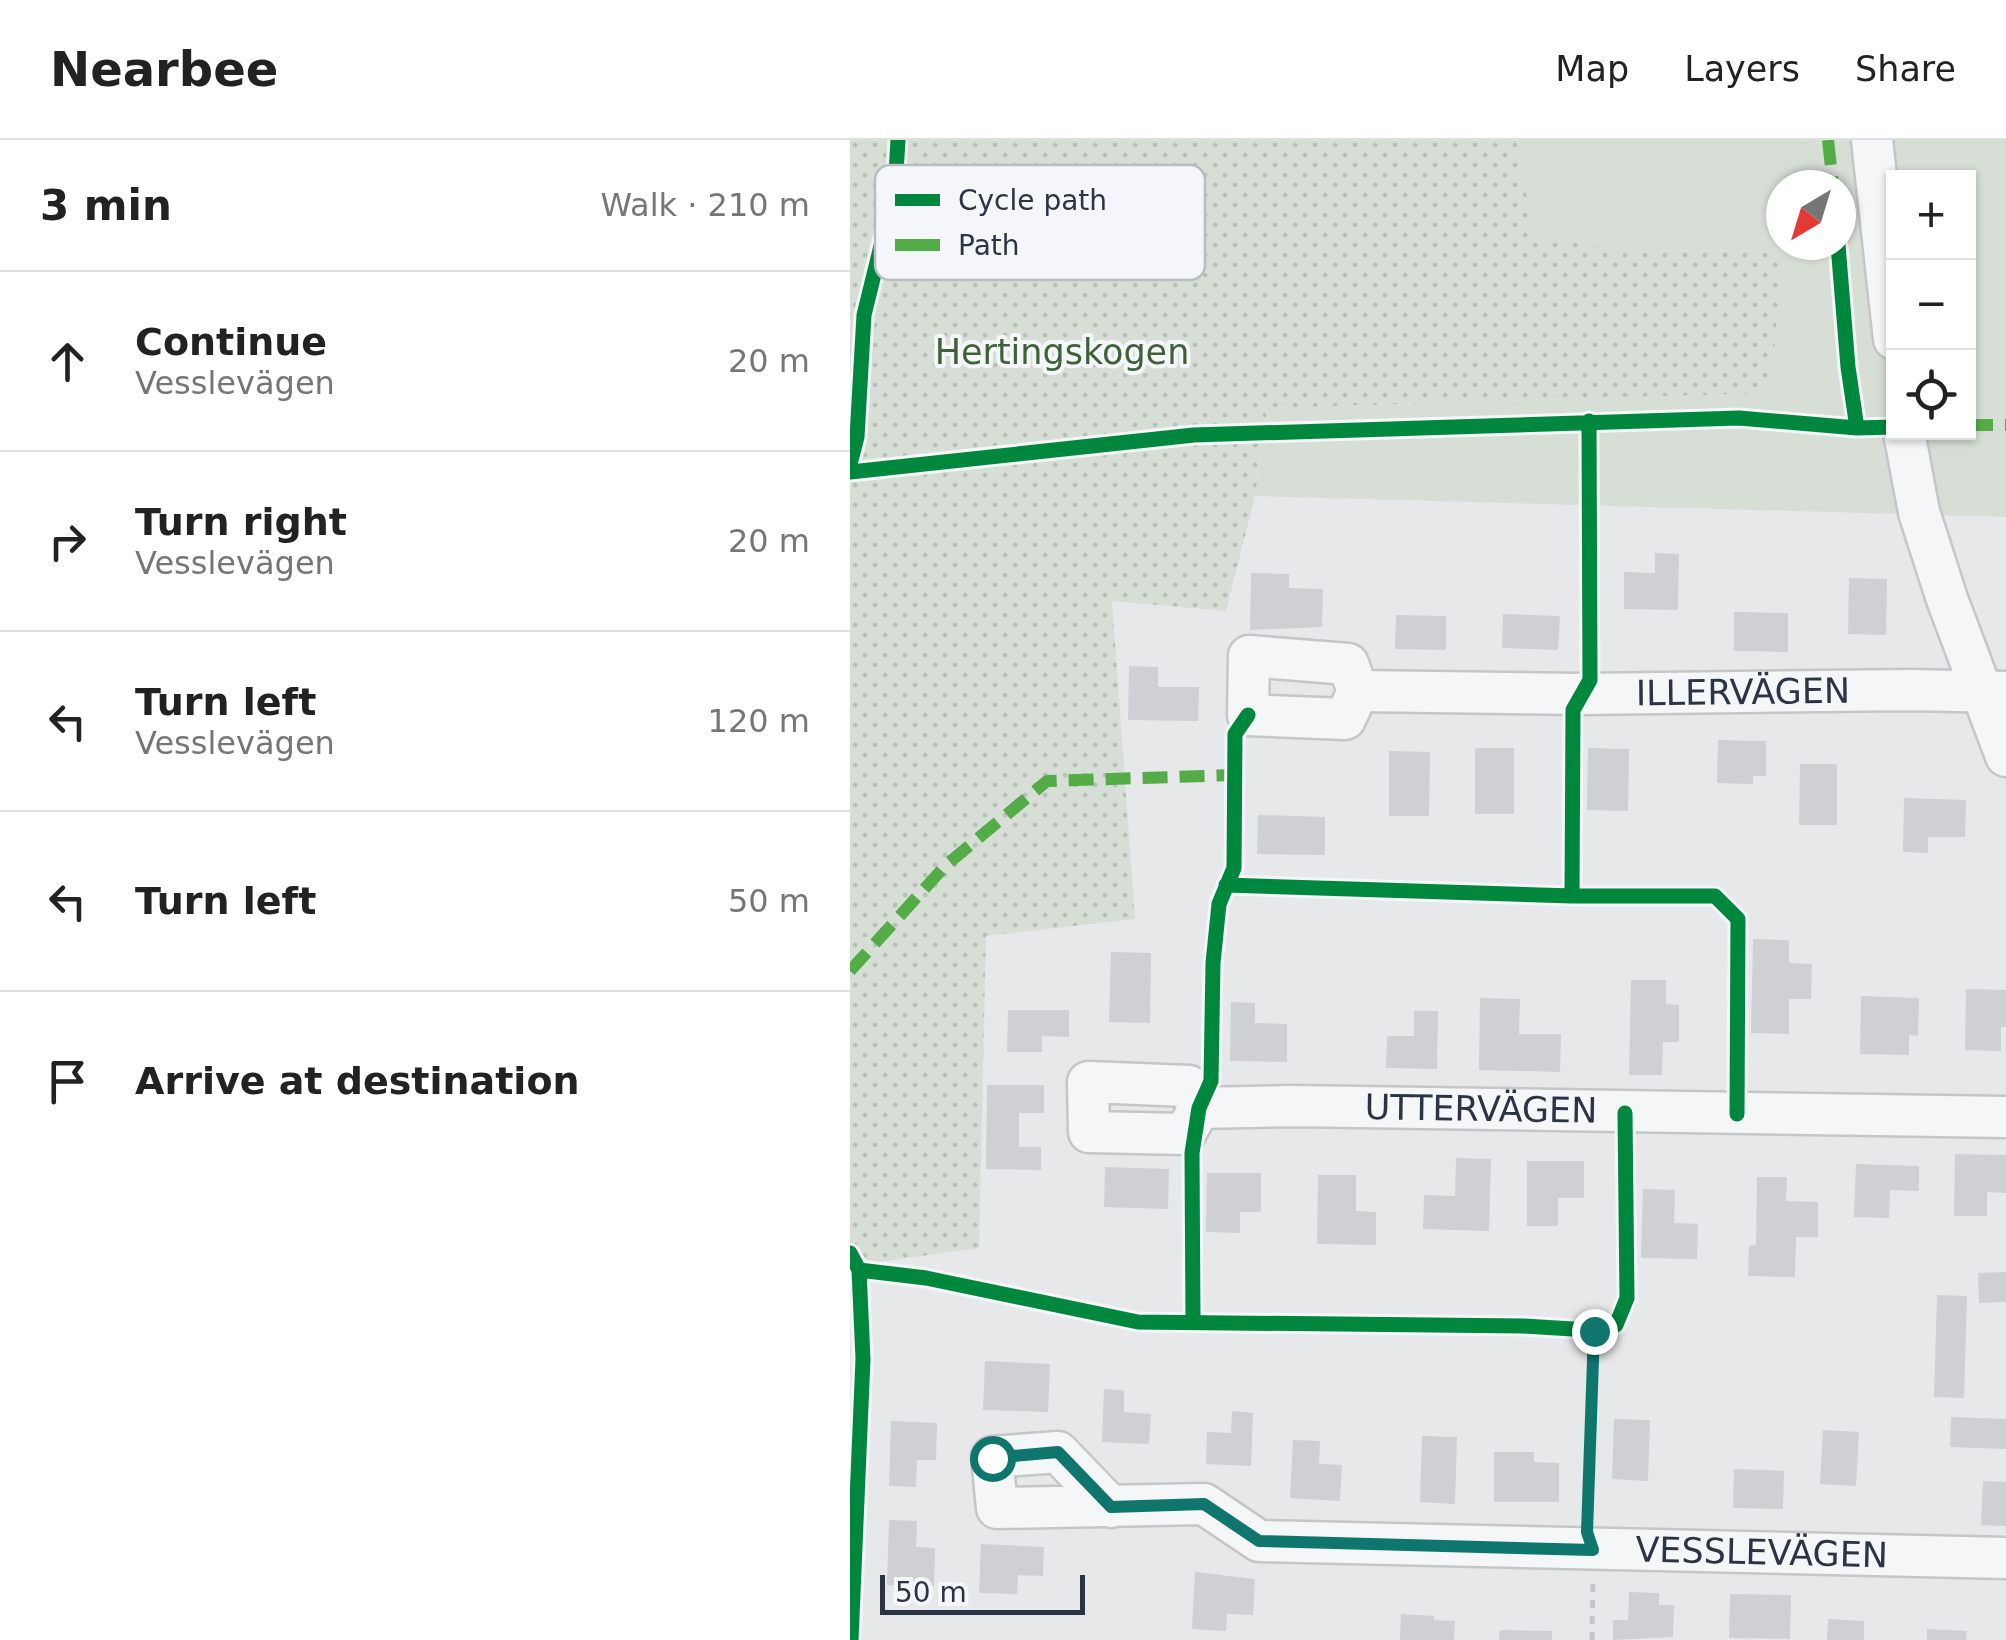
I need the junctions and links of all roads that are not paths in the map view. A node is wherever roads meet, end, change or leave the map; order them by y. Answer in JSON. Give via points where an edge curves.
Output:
{"nodes":[{"id":1,"x":1872,"y":140,"type":"edge"},
{"id":2,"x":1886,"y":267,"type":"edge"},
{"id":3,"x":1906,"y":440,"type":"edge"},
{"id":4,"x":1358,"y":691,"type":"dead end"},
{"id":5,"x":1994,"y":692,"type":"edge"},
{"id":6,"x":2006,"y":756,"type":"edge"},
{"id":7,"x":1198,"y":1108,"type":"dead end"},
{"id":8,"x":2006,"y":1118,"type":"edge"},
{"id":9,"x":1111,"y":1507,"type":"dead end"},
{"id":10,"x":2006,"y":1558,"type":"edge"}],
"edges":[{"from":1,"to":2,"type":"street"},
{"from":3,"to":5,"type":"street","via":[[1919,512],[1947,600]]},
{"from":4,"to":5,"type":"street","name":"ILLERVÄGEN"},
{"from":5,"to":6,"type":"street"},
{"from":7,"to":8,"type":"street","name":"UTTERVÄGEN"},
{"from":9,"to":10,"type":"street","name":"VESSLEVÄGEN","via":[[1204,1504],[1259,1541]]}]}
